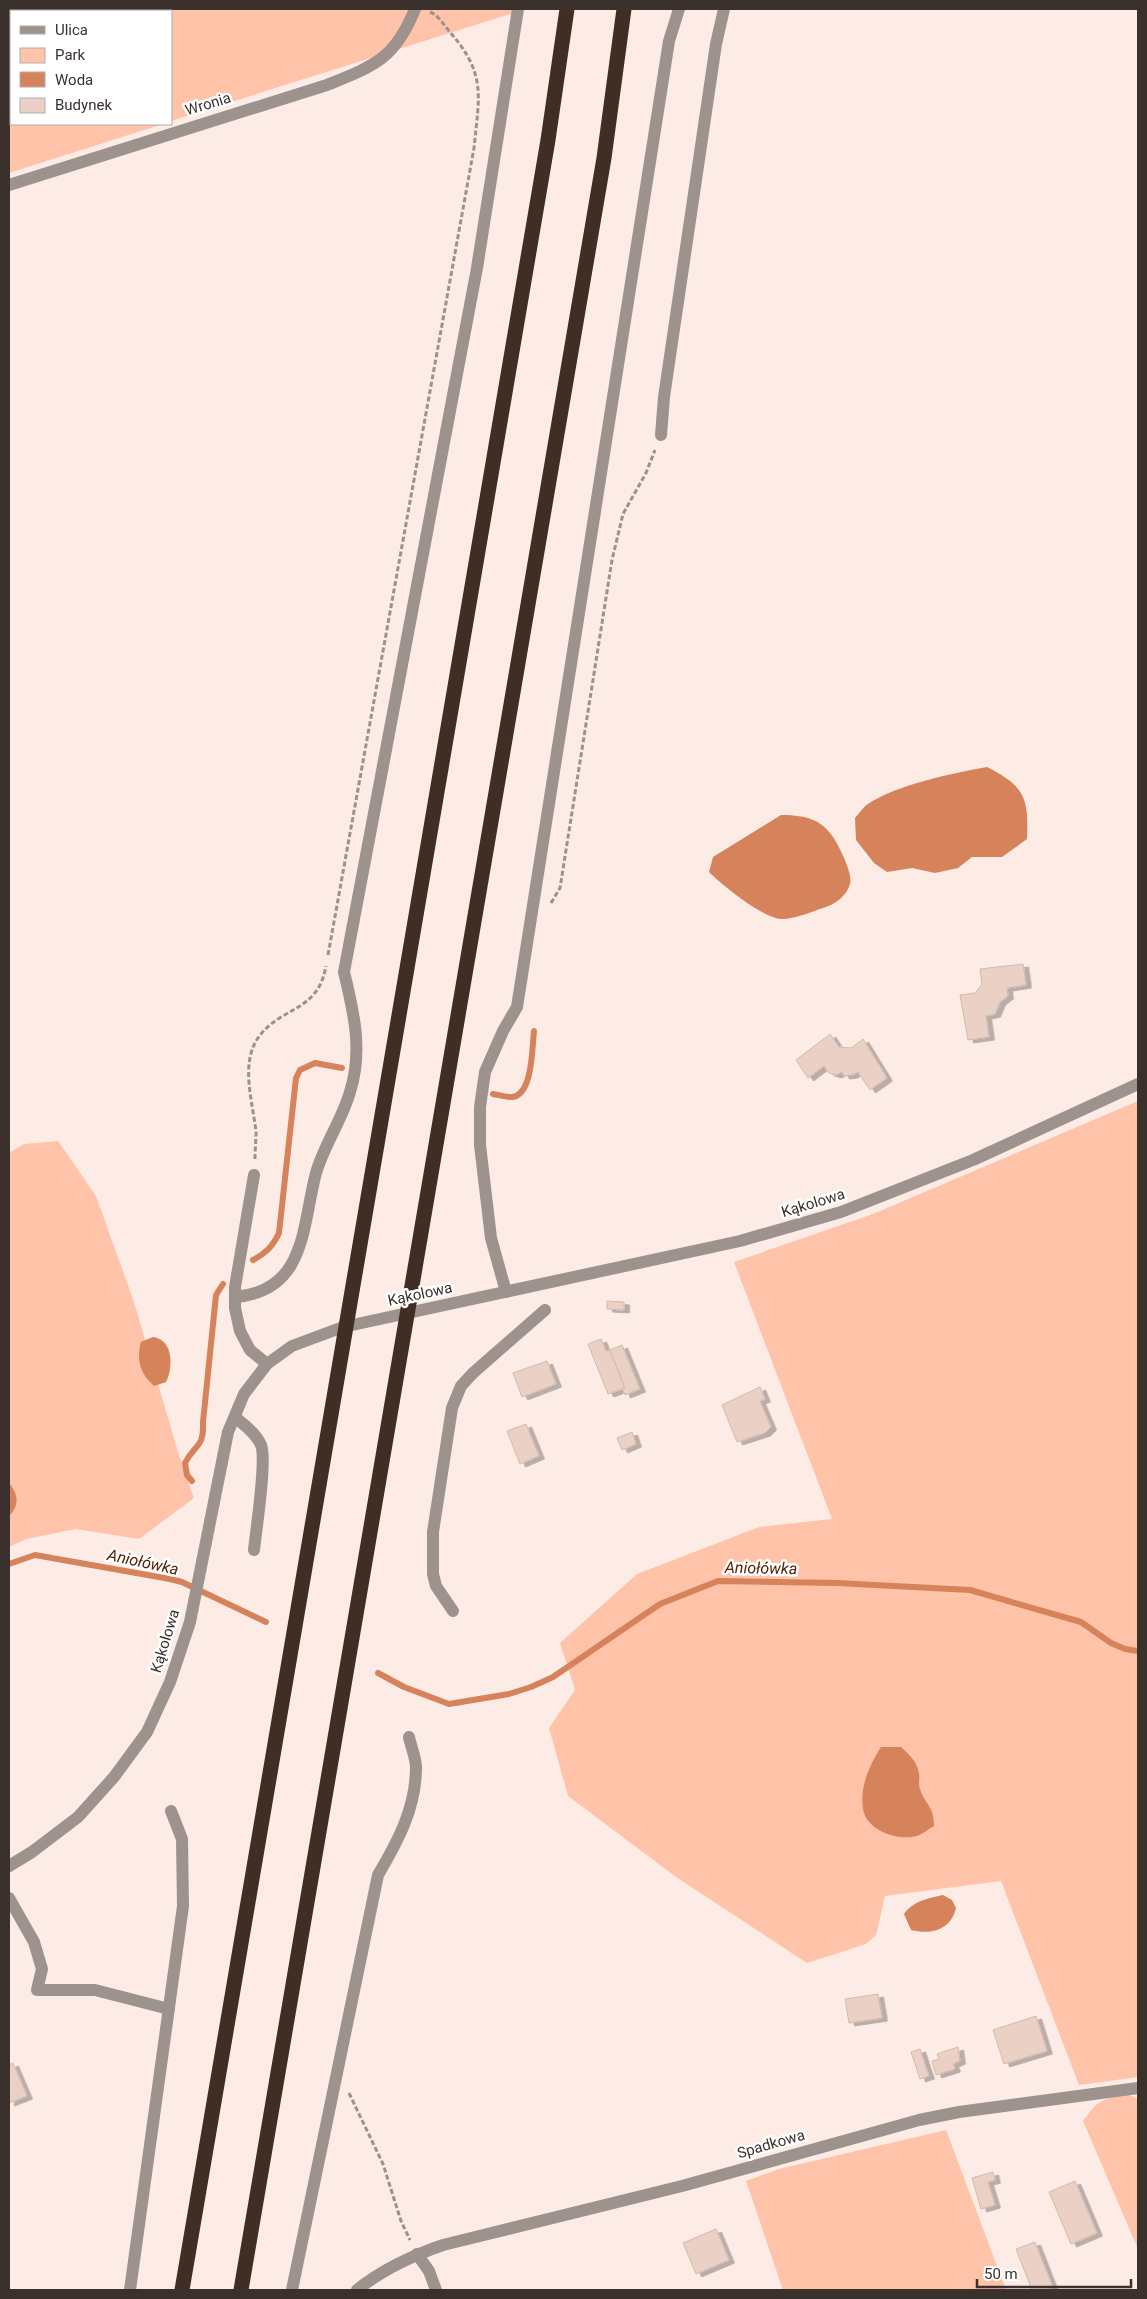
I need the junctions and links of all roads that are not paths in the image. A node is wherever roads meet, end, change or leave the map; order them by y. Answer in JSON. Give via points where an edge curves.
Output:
{"nodes":[{"id":1,"x":415,"y":9,"type":"edge"},
{"id":2,"x":518,"y":9,"type":"edge"},
{"id":3,"x":567,"y":9,"type":"edge"},
{"id":4,"x":624,"y":9,"type":"edge"},
{"id":5,"x":679,"y":9,"type":"edge"},
{"id":6,"x":724,"y":9,"type":"edge"},
{"id":7,"x":9,"y":185,"type":"edge"},
{"id":8,"x":661,"y":435,"type":"road end"},
{"id":9,"x":1138,"y":1084,"type":"edge"},
{"id":10,"x":254,"y":1174,"type":"road end"},
{"id":11,"x":506,"y":1292,"type":"junction"},
{"id":12,"x":235,"y":1297,"type":"junction"},
{"id":13,"x":544,"y":1310,"type":"dead end"},
{"id":14,"x":267,"y":1364,"type":"junction"},
{"id":15,"x":235,"y":1417,"type":"junction"},
{"id":16,"x":254,"y":1550,"type":"dead end"},
{"id":17,"x":453,"y":1611,"type":"dead end"},
{"id":18,"x":409,"y":1737,"type":"dead end"},
{"id":19,"x":170,"y":1811,"type":"dead end"},
{"id":20,"x":9,"y":1866,"type":"edge"},
{"id":21,"x":9,"y":1898,"type":"edge"},
{"id":22,"x":169,"y":2009,"type":"junction"},
{"id":23,"x":1138,"y":2088,"type":"edge"},
{"id":24,"x":417,"y":2254,"type":"junction"},
{"id":25,"x":130,"y":2290,"type":"edge"},
{"id":26,"x":182,"y":2290,"type":"edge"},
{"id":27,"x":241,"y":2290,"type":"edge"},
{"id":28,"x":292,"y":2290,"type":"edge"},
{"id":29,"x":357,"y":2290,"type":"edge"},
{"id":30,"x":436,"y":2290,"type":"edge"}],
"edges":[{"from":1,"to":7,"type":"street","name":"Wronia","via":[[404,35],[388,54],[365,70],[327,85]]},
{"from":2,"to":12,"type":"street","via":[[477,268],[344,972],[356,1017],[356,1060],[350,1092],[316,1172],[301,1246],[293,1263],[270,1286],[252,1296]]},
{"from":3,"to":26,"type":"highway","via":[[546,150]]},
{"from":4,"to":27,"type":"highway","via":[[600,178]]},
{"from":5,"to":11,"type":"street","via":[[668,51],[517,1007],[485,1072],[480,1107],[480,1145],[491,1238]]},
{"from":6,"to":8,"type":"street","via":[[664,397]]},
{"from":9,"to":11,"type":"street","name":"Kąkolowa","via":[[973,1160],[841,1212],[740,1241]]},
{"from":10,"to":12,"type":"street"},
{"from":11,"to":14,"type":"street","name":"Kąkolowa","via":[[343,1327],[292,1346]]},
{"from":12,"to":14,"type":"street","via":[[240,1331],[250,1350]]},
{"from":13,"to":17,"type":"street","via":[[472,1373],[461,1386],[452,1408],[433,1532],[433,1574],[436,1586]]},
{"from":14,"to":15,"type":"street","name":"Kąkolowa","via":[[244,1394]]},
{"from":15,"to":16,"type":"street","via":[[256,1436],[262,1447]]},
{"from":15,"to":20,"type":"street","name":"Kąkolowa","via":[[228,1432],[190,1622],[170,1682],[148,1732],[78,1816]]},
{"from":18,"to":28,"type":"street","via":[[416,1766],[413,1798],[402,1834],[378,1875]]},
{"from":19,"to":22,"type":"street","via":[[182,1839],[183,1906]]},
{"from":21,"to":22,"type":"street","via":[[34,1942],[42,1969],[37,1990],[94,1990]]},
{"from":22,"to":25,"type":"street"},
{"from":23,"to":24,"type":"street","name":"Spadkowa","via":[[919,2120],[682,2186],[442,2245]]},
{"from":24,"to":29,"type":"street","name":"Spadkowa","via":[[379,2273]]},
{"from":24,"to":30,"type":"street","via":[[429,2271]]}]}
